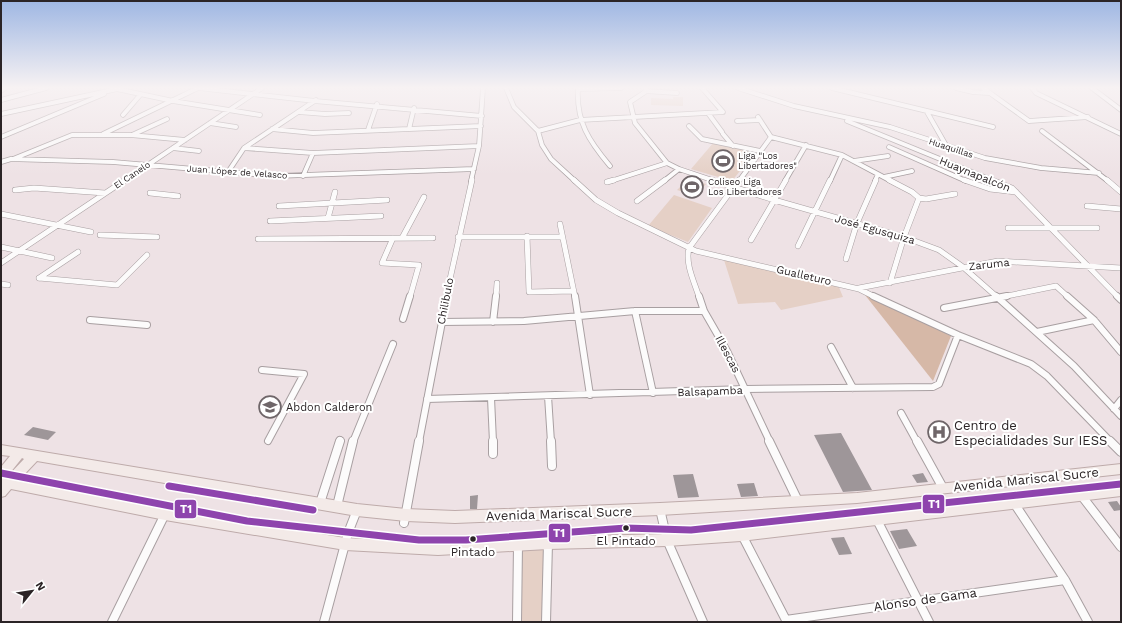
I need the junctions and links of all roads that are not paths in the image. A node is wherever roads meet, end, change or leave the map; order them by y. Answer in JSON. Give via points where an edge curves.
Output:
{"nodes":[{"id":1,"x":49,"y":117,"type":"edge"},
{"id":2,"x":139,"y":117,"type":"edge"},
{"id":3,"x":219,"y":117,"type":"edge"},
{"id":4,"x":290,"y":117,"type":"edge"},
{"id":5,"x":372,"y":117,"type":"edge"},
{"id":6,"x":412,"y":117,"type":"edge"},
{"id":7,"x":482,"y":117,"type":"edge"},
{"id":8,"x":523,"y":117,"type":"edge"},
{"id":9,"x":617,"y":117,"type":"edge"},
{"id":10,"x":632,"y":117,"type":"edge"},
{"id":11,"x":711,"y":117,"type":"edge"},
{"id":12,"x":838,"y":117,"type":"joint"},
{"id":13,"x":930,"y":117,"type":"edge"},
{"id":14,"x":949,"y":117,"type":"edge"},
{"id":15,"x":1022,"y":117,"type":"edge"},
{"id":16,"x":1088,"y":117,"type":"joint"},
{"id":17,"x":167,"y":119,"type":"dead end"},
{"id":18,"x":580,"y":120,"type":"junction"},
{"id":19,"x":737,"y":121,"type":"dead end"},
{"id":20,"x":210,"y":123,"type":"junction"},
{"id":21,"x":481,"y":126,"type":"junction"},
{"id":22,"x":689,"y":126,"type":"dead end"},
{"id":23,"x":236,"y":127,"type":"dead end"},
{"id":24,"x":993,"y":127,"type":"dead end"},
{"id":25,"x":272,"y":129,"type":"junction"},
{"id":26,"x":409,"y":129,"type":"junction"},
{"id":27,"x":368,"y":130,"type":"junction"},
{"id":28,"x":538,"y":130,"type":"junction"},
{"id":29,"x":1042,"y":131,"type":"dead end"},
{"id":30,"x":1121,"y":134,"type":"edge"},
{"id":31,"x":101,"y":135,"type":"junction"},
{"id":32,"x":131,"y":136,"type":"junction"},
{"id":33,"x":1,"y":137,"type":"edge"},
{"id":34,"x":771,"y":137,"type":"junction"},
{"id":35,"x":185,"y":140,"type":"junction"},
{"id":36,"x":806,"y":145,"type":"junction"},
{"id":37,"x":479,"y":146,"type":"junction"},
{"id":38,"x":733,"y":146,"type":"junction"},
{"id":39,"x":889,"y":147,"type":"dead end"},
{"id":40,"x":947,"y":147,"type":"junction"},
{"id":41,"x":172,"y":148,"type":"junction"},
{"id":42,"x":244,"y":148,"type":"junction"},
{"id":43,"x":199,"y":150,"type":"dead end"},
{"id":44,"x":760,"y":151,"type":"junction"},
{"id":45,"x":313,"y":153,"type":"junction"},
{"id":46,"x":842,"y":155,"type":"junction"},
{"id":47,"x":888,"y":156,"type":"dead end"},
{"id":48,"x":11,"y":160,"type":"junction"},
{"id":49,"x":854,"y":161,"type":"junction"},
{"id":50,"x":1,"y":162,"type":"edge"},
{"id":51,"x":667,"y":163,"type":"junction"},
{"id":52,"x":148,"y":165,"type":"junction"},
{"id":53,"x":610,"y":166,"type":"dead end"},
{"id":54,"x":474,"y":169,"type":"junction"},
{"id":55,"x":679,"y":170,"type":"junction"},
{"id":56,"x":912,"y":171,"type":"dead end"},
{"id":57,"x":228,"y":172,"type":"junction"},
{"id":58,"x":1099,"y":172,"type":"junction"},
{"id":59,"x":878,"y":174,"type":"junction"},
{"id":60,"x":303,"y":176,"type":"junction"},
{"id":61,"x":884,"y":177,"type":"junction"},
{"id":62,"x":607,"y":182,"type":"dead end"},
{"id":63,"x":734,"y":187,"type":"junction"},
{"id":64,"x":15,"y":190,"type":"dead end"},
{"id":65,"x":335,"y":192,"type":"dead end"},
{"id":66,"x":1016,"y":192,"type":"junction"},
{"id":67,"x":1121,"y":192,"type":"edge"},
{"id":68,"x":105,"y":193,"type":"junction"},
{"id":69,"x":150,"y":193,"type":"dead end"},
{"id":70,"x":955,"y":194,"type":"dead end"},
{"id":71,"x":178,"y":196,"type":"dead end"},
{"id":72,"x":424,"y":197,"type":"dead end"},
{"id":73,"x":919,"y":198,"type":"junction"},
{"id":74,"x":387,"y":200,"type":"dead end"},
{"id":75,"x":637,"y":200,"type":"dead end"},
{"id":76,"x":774,"y":200,"type":"junction"},
{"id":77,"x":279,"y":206,"type":"dead end"},
{"id":78,"x":1087,"y":206,"type":"dead end"},
{"id":79,"x":1121,"y":209,"type":"edge"},
{"id":80,"x":815,"y":211,"type":"junction"},
{"id":81,"x":1,"y":214,"type":"edge"},
{"id":82,"x":381,"y":216,"type":"dead end"},
{"id":83,"x":328,"y":218,"type":"junction"},
{"id":84,"x":270,"y":221,"type":"dead end"},
{"id":85,"x":857,"y":223,"type":"junction"},
{"id":86,"x":560,"y":224,"type":"dead end"},
{"id":87,"x":58,"y":225,"type":"junction"},
{"id":88,"x":1008,"y":228,"type":"dead end"},
{"id":89,"x":1050,"y":228,"type":"junction"},
{"id":90,"x":1097,"y":228,"type":"dead end"},
{"id":91,"x":91,"y":232,"type":"dead end"},
{"id":92,"x":100,"y":235,"type":"dead end"},
{"id":93,"x":157,"y":236,"type":"dead end"},
{"id":94,"x":527,"y":236,"type":"junction"},
{"id":95,"x":904,"y":236,"type":"junction"},
{"id":96,"x":458,"y":237,"type":"junction"},
{"id":97,"x":562,"y":237,"type":"junction"},
{"id":98,"x":393,"y":238,"type":"junction"},
{"id":99,"x":402,"y":238,"type":"junction"},
{"id":100,"x":433,"y":238,"type":"dead end"},
{"id":101,"x":258,"y":239,"type":"dead end"},
{"id":102,"x":751,"y":240,"type":"dead end"},
{"id":103,"x":798,"y":246,"type":"dead end"},
{"id":104,"x":1,"y":247,"type":"edge"},
{"id":105,"x":689,"y":248,"type":"junction"},
{"id":106,"x":19,"y":251,"type":"junction"},
{"id":107,"x":78,"y":252,"type":"dead end"},
{"id":108,"x":147,"y":255,"type":"dead end"},
{"id":109,"x":52,"y":258,"type":"dead end"},
{"id":110,"x":846,"y":258,"type":"dead end"},
{"id":111,"x":1,"y":263,"type":"edge"},
{"id":112,"x":1088,"y":266,"type":"junction"},
{"id":113,"x":963,"y":267,"type":"junction"},
{"id":114,"x":1121,"y":268,"type":"edge"},
{"id":115,"x":890,"y":282,"type":"junction"},
{"id":116,"x":496,"y":283,"type":"dead end"},
{"id":117,"x":1,"y":284,"type":"edge"},
{"id":118,"x":8,"y":285,"type":"dead end"},
{"id":119,"x":859,"y":289,"type":"junction"},
{"id":120,"x":573,"y":291,"type":"junction"},
{"id":121,"x":998,"y":298,"type":"junction"},
{"id":122,"x":1121,"y":300,"type":"edge"},
{"id":123,"x":944,"y":308,"type":"dead end"},
{"id":124,"x":704,"y":311,"type":"junction"},
{"id":125,"x":636,"y":312,"type":"junction"},
{"id":126,"x":579,"y":316,"type":"junction"},
{"id":127,"x":404,"y":319,"type":"dead end"},
{"id":128,"x":90,"y":320,"type":"dead end"},
{"id":129,"x":1094,"y":320,"type":"junction"},
{"id":130,"x":441,"y":322,"type":"junction"},
{"id":131,"x":492,"y":322,"type":"junction"},
{"id":132,"x":147,"y":325,"type":"dead end"},
{"id":133,"x":1037,"y":332,"type":"junction"},
{"id":134,"x":958,"y":335,"type":"junction"},
{"id":135,"x":393,"y":344,"type":"dead end"},
{"id":136,"x":831,"y":347,"type":"dead end"},
{"id":137,"x":1121,"y":352,"type":"edge"},
{"id":138,"x":262,"y":370,"type":"dead end"},
{"id":139,"x":853,"y":388,"type":"junction"},
{"id":140,"x":746,"y":390,"type":"junction"},
{"id":141,"x":653,"y":393,"type":"junction"},
{"id":142,"x":590,"y":395,"type":"junction"},
{"id":143,"x":548,"y":396,"type":"junction"},
{"id":144,"x":491,"y":398,"type":"junction"},
{"id":145,"x":427,"y":399,"type":"junction"},
{"id":146,"x":1121,"y":400,"type":"edge"},
{"id":147,"x":1114,"y":409,"type":"junction"},
{"id":148,"x":901,"y":413,"type":"dead end"},
{"id":149,"x":1121,"y":416,"type":"edge"},
{"id":150,"x":340,"y":440,"type":"dead end"},
{"id":151,"x":268,"y":441,"type":"dead end"},
{"id":152,"x":1,"y":450,"type":"edge"},
{"id":153,"x":1121,"y":452,"type":"edge"},
{"id":154,"x":19,"y":454,"type":"junction"},
{"id":155,"x":493,"y":454,"type":"dead end"},
{"id":156,"x":34,"y":456,"type":"junction"},
{"id":157,"x":552,"y":466,"type":"dead end"},
{"id":158,"x":1121,"y":469,"type":"edge"},
{"id":159,"x":3,"y":483,"type":"edge"},
{"id":160,"x":943,"y":488,"type":"junction"},
{"id":161,"x":1121,"y":491,"type":"edge"},
{"id":162,"x":1080,"y":494,"type":"junction"},
{"id":163,"x":798,"y":501,"type":"junction"},
{"id":164,"x":1014,"y":502,"type":"junction"},
{"id":165,"x":320,"y":503,"type":"junction"},
{"id":166,"x":337,"y":506,"type":"junction"},
{"id":167,"x":660,"y":509,"type":"junction"},
{"id":168,"x":357,"y":510,"type":"junction"},
{"id":169,"x":165,"y":514,"type":"junction"},
{"id":170,"x":405,"y":519,"type":"junction"},
{"id":171,"x":877,"y":520,"type":"junction"},
{"id":172,"x":741,"y":535,"type":"junction"},
{"id":173,"x":667,"y":540,"type":"junction"},
{"id":174,"x":548,"y":543,"type":"junction"},
{"id":175,"x":345,"y":544,"type":"junction"},
{"id":176,"x":518,"y":544,"type":"junction"},
{"id":177,"x":1121,"y":547,"type":"edge"},
{"id":178,"x":1065,"y":580,"type":"junction"},
{"id":179,"x":918,"y":600,"type":"junction"},
{"id":180,"x":786,"y":621,"type":"edge"},
{"id":181,"x":112,"y":622,"type":"edge"},
{"id":182,"x":324,"y":622,"type":"edge"},
{"id":183,"x":517,"y":622,"type":"edge"},
{"id":184,"x":546,"y":622,"type":"edge"},
{"id":185,"x":703,"y":622,"type":"edge"},
{"id":186,"x":929,"y":622,"type":"edge"},
{"id":187,"x":1088,"y":622,"type":"edge"}],
"edges":[{"from":1,"to":33,"type":"street"},
{"from":2,"to":31,"type":"street"},
{"from":3,"to":20,"type":"street","name":"El Canelo"},
{"from":4,"to":25,"type":"street"},
{"from":5,"to":27,"type":"street"},
{"from":6,"to":26,"type":"street"},
{"from":7,"to":21,"type":"street","name":"Chilibulo"},
{"from":8,"to":28,"type":"street"},
{"from":9,"to":18,"type":"street"},
{"from":10,"to":51,"type":"street","name":"José Egusquiza"},
{"from":11,"to":38,"type":"street"},
{"from":12,"to":40,"type":"street","name":"Huaquillas","via":[[892,127]]},
{"from":12,"to":66,"type":"street","name":"Huaynapalcón","via":[[963,170],[1001,182]]},
{"from":13,"to":40,"type":"street"},
{"from":14,"to":24,"type":"street"},
{"from":15,"to":16,"type":"street","via":[[1032,122]]},
{"from":16,"to":30,"type":"street"},
{"from":17,"to":32,"type":"street"},
{"from":18,"to":28,"type":"street"},
{"from":18,"to":53,"type":"street","via":[[589,141]]},
{"from":19,"to":34,"type":"street","via":[[759,118]]},
{"from":20,"to":23,"type":"street"},
{"from":20,"to":35,"type":"street","name":"El Canelo"},
{"from":21,"to":26,"type":"street"},
{"from":21,"to":37,"type":"street","name":"Chilibulo"},
{"from":22,"to":38,"type":"street","via":[[702,139]]},
{"from":25,"to":27,"type":"street","via":[[313,133]]},
{"from":25,"to":42,"type":"street"},
{"from":26,"to":27,"type":"street"},
{"from":28,"to":105,"type":"street","name":"Gualleturo","via":[[542,145],[551,159],[596,200]]},
{"from":29,"to":58,"type":"street"},
{"from":31,"to":32,"type":"street"},
{"from":31,"to":48,"type":"street","via":[[72,135]]},
{"from":32,"to":35,"type":"street"},
{"from":34,"to":36,"type":"street"},
{"from":34,"to":44,"type":"street"},
{"from":35,"to":41,"type":"street","name":"El Canelo"},
{"from":36,"to":46,"type":"street"},
{"from":36,"to":76,"type":"street"},
{"from":37,"to":45,"type":"street"},
{"from":37,"to":54,"type":"street","name":"Chilibulo"},
{"from":38,"to":44,"type":"street"},
{"from":39,"to":66,"type":"street","via":[[976,185]]},
{"from":40,"to":58,"type":"street","name":"Huaquillas","via":[[1005,163],[1059,171]]},
{"from":41,"to":43,"type":"street"},
{"from":41,"to":52,"type":"street","name":"El Canelo"},
{"from":42,"to":45,"type":"street"},
{"from":42,"to":57,"type":"street"},
{"from":44,"to":63,"type":"street"},
{"from":45,"to":60,"type":"street"},
{"from":46,"to":49,"type":"street"},
{"from":46,"to":80,"type":"street"},
{"from":47,"to":49,"type":"street"},
{"from":48,"to":50,"type":"street","name":"Juan López de Velasco"},
{"from":48,"to":52,"type":"street","name":"Juan López de Velasco","via":[[101,161]]},
{"from":49,"to":59,"type":"street"},
{"from":51,"to":55,"type":"street","name":"José Egusquiza"},
{"from":51,"to":62,"type":"street"},
{"from":52,"to":57,"type":"street","name":"Juan López de Velasco"},
{"from":52,"to":68,"type":"street","name":"El Canelo"},
{"from":54,"to":60,"type":"street","name":"Juan López de Velasco"},
{"from":54,"to":96,"type":"street","name":"Chilibulo"},
{"from":55,"to":63,"type":"street","name":"José Egusquiza"},
{"from":55,"to":75,"type":"street"},
{"from":56,"to":61,"type":"street"},
{"from":57,"to":60,"type":"street","name":"Juan López de Velasco"},
{"from":58,"to":67,"type":"street"},
{"from":59,"to":61,"type":"street"},
{"from":59,"to":85,"type":"street"},
{"from":61,"to":73,"type":"street"},
{"from":63,"to":76,"type":"street","name":"José Egusquiza"},
{"from":63,"to":105,"type":"street"},
{"from":64,"to":68,"type":"street","via":[[34,188]]},
{"from":65,"to":83,"type":"street"},
{"from":66,"to":89,"type":"street","name":"Huaynapalcón"},
{"from":68,"to":87,"type":"street","name":"El Canelo"},
{"from":69,"to":71,"type":"street"},
{"from":70,"to":73,"type":"street"},
{"from":72,"to":99,"type":"street"},
{"from":73,"to":95,"type":"street"},
{"from":74,"to":77,"type":"street"},
{"from":76,"to":80,"type":"street","name":"José Egusquiza"},
{"from":76,"to":102,"type":"street"},
{"from":78,"to":79,"type":"street"},
{"from":80,"to":85,"type":"street","name":"José Egusquiza"},
{"from":80,"to":103,"type":"street"},
{"from":81,"to":87,"type":"street"},
{"from":82,"to":83,"type":"street"},
{"from":83,"to":84,"type":"street"},
{"from":85,"to":95,"type":"street","name":"José Egusquiza"},
{"from":85,"to":110,"type":"street"},
{"from":86,"to":97,"type":"street"},
{"from":87,"to":91,"type":"street"},
{"from":87,"to":106,"type":"street","name":"El Canelo"},
{"from":88,"to":89,"type":"street"},
{"from":89,"to":90,"type":"street"},
{"from":89,"to":112,"type":"street","name":"Huaynapalcón"},
{"from":92,"to":93,"type":"street"},
{"from":94,"to":96,"type":"street"},
{"from":94,"to":97,"type":"street"},
{"from":94,"to":120,"type":"street","via":[[530,292]]},
{"from":95,"to":113,"type":"street","name":"José Egusquiza","via":[[939,250]]},
{"from":95,"to":115,"type":"street"},
{"from":96,"to":130,"type":"street","name":"Chilibulo"},
{"from":97,"to":120,"type":"street"},
{"from":98,"to":99,"type":"street"},
{"from":98,"to":101,"type":"street"},
{"from":98,"to":127,"type":"street","via":[[382,263],[419,265]]},
{"from":99,"to":100,"type":"street"},
{"from":104,"to":106,"type":"street"},
{"from":105,"to":119,"type":"street","name":"Gualleturo"},
{"from":105,"to":124,"type":"street","name":"Illescas","via":[[689,266]]},
{"from":106,"to":109,"type":"street"},
{"from":106,"to":111,"type":"street","name":"El Canelo"},
{"from":107,"to":108,"type":"street","via":[[39,278],[117,285]]},
{"from":112,"to":113,"type":"street","name":"Zaruma","via":[[998,261]]},
{"from":112,"to":114,"type":"street","name":"Zaruma"},
{"from":112,"to":122,"type":"street","name":"Huaynapalcón"},
{"from":113,"to":115,"type":"street","name":"Zaruma"},
{"from":113,"to":121,"type":"street","name":"José Egusquiza"},
{"from":115,"to":119,"type":"street","name":"Zaruma"},
{"from":116,"to":131,"type":"street"},
{"from":117,"to":118,"type":"street"},
{"from":119,"to":134,"type":"street","name":"Gualleturo"},
{"from":120,"to":126,"type":"street"},
{"from":121,"to":123,"type":"street"},
{"from":121,"to":129,"type":"street","via":[[1056,286]]},
{"from":121,"to":133,"type":"street","name":"José Egusquiza"},
{"from":124,"to":125,"type":"street"},
{"from":124,"to":140,"type":"street","name":"Illescas"},
{"from":125,"to":126,"type":"street"},
{"from":125,"to":141,"type":"street"},
{"from":126,"to":131,"type":"street"},
{"from":126,"to":142,"type":"street"},
{"from":128,"to":132,"type":"street"},
{"from":129,"to":133,"type":"street"},
{"from":129,"to":137,"type":"street"},
{"from":130,"to":131,"type":"street"},
{"from":130,"to":145,"type":"street","name":"Chilibulo"},
{"from":133,"to":147,"type":"street","name":"José Egusquiza","via":[[1074,366]]},
{"from":134,"to":139,"type":"street","name":"Balsapamba","via":[[937,386]]},
{"from":134,"to":153,"type":"street","name":"Gualleturo","via":[[1016,357],[1040,370]]},
{"from":135,"to":166,"type":"street","via":[[353,440]]},
{"from":136,"to":139,"type":"street"},
{"from":138,"to":151,"type":"street","via":[[304,374]]},
{"from":139,"to":140,"type":"street","name":"Balsapamba"},
{"from":140,"to":141,"type":"street","name":"Balsapamba"},
{"from":140,"to":163,"type":"street","name":"Illescas"},
{"from":141,"to":142,"type":"street","name":"Balsapamba"},
{"from":142,"to":143,"type":"street","name":"Balsapamba"},
{"from":143,"to":144,"type":"street","name":"Balsapamba"},
{"from":143,"to":157,"type":"street"},
{"from":144,"to":145,"type":"street","name":"Balsapamba"},
{"from":144,"to":155,"type":"street"},
{"from":145,"to":170,"type":"street","name":"Chilibulo"},
{"from":146,"to":147,"type":"street"},
{"from":147,"to":149,"type":"street","name":"José Egusquiza"},
{"from":148,"to":160,"type":"street"},
{"from":150,"to":165,"type":"street"},
{"from":152,"to":154,"type":"main road","name":"Avenida Mariscal Sucre"},
{"from":154,"to":156,"type":"main road","name":"Avenida Mariscal Sucre"},
{"from":154,"to":159,"type":"main road"},
{"from":156,"to":159,"type":"main road"},
{"from":156,"to":165,"type":"main road","name":"Avenida Mariscal Sucre"},
{"from":158,"to":160,"type":"main road","name":"Avenida Mariscal Sucre"},
{"from":159,"to":169,"type":"main road","name":"Avenida Mariscal Sucre"},
{"from":160,"to":163,"type":"main road","name":"Avenida Mariscal Sucre","via":[[856,498]]},
{"from":161,"to":162,"type":"main road","name":"Avenida Mariscal Sucre"},
{"from":162,"to":164,"type":"main road","name":"Avenida Mariscal Sucre"},
{"from":162,"to":177,"type":"street"},
{"from":163,"to":167,"type":"main road","name":"Avenida Mariscal Sucre"},
{"from":164,"to":171,"type":"main road","name":"Avenida Mariscal Sucre"},
{"from":164,"to":178,"type":"street"},
{"from":165,"to":166,"type":"main road","name":"Avenida Mariscal Sucre"},
{"from":166,"to":168,"type":"main road","name":"Avenida Mariscal Sucre"},
{"from":167,"to":170,"type":"main road","name":"Avenida Mariscal Sucre"},
{"from":167,"to":173,"type":"street"},
{"from":168,"to":170,"type":"main road","name":"Avenida Mariscal Sucre"},
{"from":168,"to":175,"type":"street"},
{"from":169,"to":175,"type":"main road","name":"Avenida Mariscal Sucre"},
{"from":169,"to":181,"type":"street"},
{"from":171,"to":172,"type":"main road","name":"Avenida Mariscal Sucre"},
{"from":171,"to":179,"type":"street"},
{"from":172,"to":173,"type":"main road","name":"Avenida Mariscal Sucre"},
{"from":172,"to":180,"type":"street"},
{"from":173,"to":174,"type":"main road","name":"Avenida Mariscal Sucre"},
{"from":173,"to":185,"type":"street"},
{"from":174,"to":176,"type":"main road","name":"Avenida Mariscal Sucre"},
{"from":174,"to":184,"type":"street"},
{"from":175,"to":176,"type":"main road","name":"Avenida Mariscal Sucre","via":[[438,549]]},
{"from":175,"to":182,"type":"street"},
{"from":176,"to":183,"type":"street"},
{"from":178,"to":179,"type":"street","name":"Alonso de Gama"},
{"from":178,"to":187,"type":"street"},
{"from":179,"to":180,"type":"street","name":"Alonso de Gama"},
{"from":179,"to":186,"type":"street"}]}
